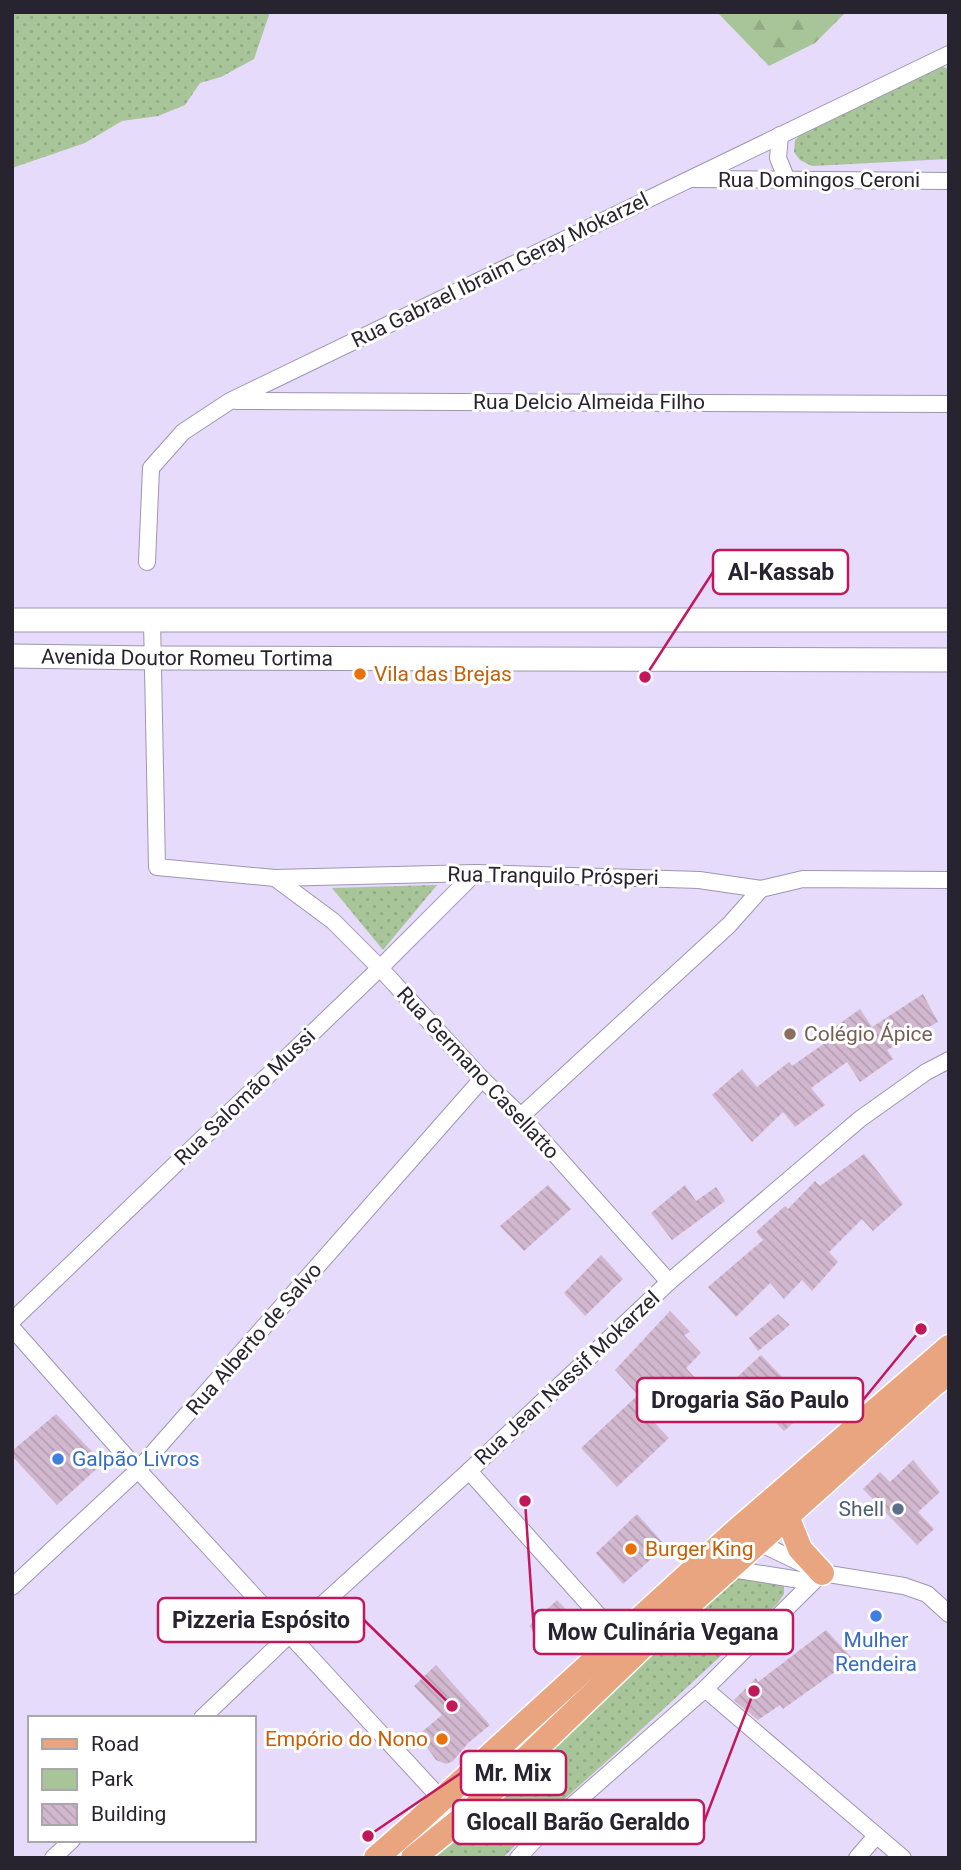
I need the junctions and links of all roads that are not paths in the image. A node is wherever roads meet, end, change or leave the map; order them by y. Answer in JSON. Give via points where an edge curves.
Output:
{"nodes":[{"id":1,"x":949,"y":54,"type":"edge"},
{"id":2,"x":780,"y":135,"type":"junction"},
{"id":3,"x":689,"y":179,"type":"junction"},
{"id":4,"x":787,"y":180,"type":"junction"},
{"id":5,"x":949,"y":181,"type":"edge"},
{"id":6,"x":230,"y":401,"type":"junction"},
{"id":7,"x":949,"y":404,"type":"edge"},
{"id":8,"x":147,"y":562,"type":"dead end"},
{"id":9,"x":12,"y":620,"type":"edge"},
{"id":10,"x":152,"y":620,"type":"junction"},
{"id":11,"x":949,"y":621,"type":"edge"},
{"id":12,"x":12,"y":656,"type":"edge"},
{"id":13,"x":153,"y":658,"type":"junction"},
{"id":14,"x":949,"y":660,"type":"edge"},
{"id":15,"x":475,"y":873,"type":"junction"},
{"id":16,"x":275,"y":878,"type":"junction"},
{"id":17,"x":949,"y":880,"type":"edge"},
{"id":18,"x":761,"y":889,"type":"junction"},
{"id":19,"x":380,"y":968,"type":"junction"},
{"id":20,"x":949,"y":1060,"type":"edge"},
{"id":21,"x":482,"y":1079,"type":"junction"},
{"id":22,"x":521,"y":1116,"type":"junction"},
{"id":23,"x":669,"y":1282,"type":"junction"},
{"id":24,"x":12,"y":1321,"type":"edge"},
{"id":25,"x":12,"y":1328,"type":"edge"},
{"id":26,"x":949,"y":1347,"type":"edge"},
{"id":27,"x":949,"y":1373,"type":"edge"},
{"id":28,"x":138,"y":1469,"type":"junction"},
{"id":29,"x":469,"y":1471,"type":"junction"},
{"id":30,"x":787,"y":1516,"type":"junction"},
{"id":31,"x":736,"y":1531,"type":"junction"},
{"id":32,"x":758,"y":1544,"type":"junction"},
{"id":33,"x":731,"y":1569,"type":"junction"},
{"id":34,"x":822,"y":1573,"type":"junction"},
{"id":35,"x":12,"y":1587,"type":"edge"},
{"id":36,"x":949,"y":1614,"type":"edge"},
{"id":37,"x":289,"y":1635,"type":"junction"},
{"id":38,"x":619,"y":1638,"type":"junction"},
{"id":39,"x":705,"y":1689,"type":"junction"},
{"id":40,"x":204,"y":1716,"type":"edge"},
{"id":41,"x":442,"y":1800,"type":"junction"},
{"id":42,"x":417,"y":1822,"type":"junction"},
{"id":43,"x":876,"y":1836,"type":"junction"},
{"id":44,"x":70,"y":1842,"type":"edge"},
{"id":45,"x":53,"y":1858,"type":"edge"},
{"id":46,"x":376,"y":1858,"type":"edge"},
{"id":47,"x":406,"y":1858,"type":"edge"},
{"id":48,"x":413,"y":1858,"type":"edge"},
{"id":49,"x":518,"y":1858,"type":"edge"},
{"id":50,"x":857,"y":1858,"type":"edge"},
{"id":51,"x":903,"y":1858,"type":"edge"}],
"edges":[{"from":1,"to":2,"type":"street","name":"Rua Gabrael Ibraim Geray Mokarzel"},
{"from":2,"to":3,"type":"street","name":"Rua Gabrael Ibraim Geray Mokarzel"},
{"from":2,"to":4,"type":"street","via":[[778,158]]},
{"from":3,"to":4,"type":"street","name":"Rua Domingos Ceroni"},
{"from":3,"to":6,"type":"street","name":"Rua Gabrael Ibraim Geray Mokarzel"},
{"from":4,"to":5,"type":"street","name":"Rua Domingos Ceroni"},
{"from":6,"to":7,"type":"street","name":"Rua Delcio Almeida Filho"},
{"from":6,"to":8,"type":"street","name":"Rua Gabrael Ibraim Geray Mokarzel","via":[[183,432],[151,468]]},
{"from":9,"to":10,"type":"main road","name":"Avenida Doutor Romeu Tortima"},
{"from":10,"to":11,"type":"main road","name":"Avenida Doutor Romeu Tortima"},
{"from":10,"to":13,"type":"street"},
{"from":12,"to":13,"type":"main road","name":"Avenida Doutor Romeu Tortima"},
{"from":13,"to":14,"type":"main road","name":"Avenida Doutor Romeu Tortima"},
{"from":13,"to":16,"type":"street","name":"Rua Tranquilo Prósperi","via":[[157,867]]},
{"from":15,"to":16,"type":"street","name":"Rua Tranquilo Prósperi"},
{"from":15,"to":18,"type":"street","name":"Rua Tranquilo Prósperi","via":[[699,880]]},
{"from":15,"to":19,"type":"street","name":"Rua Salomão Mussi"},
{"from":16,"to":19,"type":"street","name":"Rua Germano Casellatto","via":[[333,922]]},
{"from":17,"to":18,"type":"street","name":"Rua Tranquilo Prósperi","via":[[803,879]]},
{"from":18,"to":22,"type":"street","via":[[730,925]]},
{"from":19,"to":21,"type":"street","name":"Rua Germano Casellatto"},
{"from":19,"to":24,"type":"street","name":"Rua Salomão Mussi"},
{"from":20,"to":23,"type":"street","name":"Rua Jean Nassif Mokarzel","via":[[860,1119]]},
{"from":21,"to":22,"type":"street","name":"Rua Germano Casellatto"},
{"from":21,"to":28,"type":"street","name":"Rua Alberto de Salvo"},
{"from":22,"to":23,"type":"street","name":"Rua Germano Casellatto"},
{"from":23,"to":29,"type":"street","name":"Rua Jean Nassif Mokarzel"},
{"from":25,"to":28,"type":"street"},
{"from":26,"to":31,"type":"main road"},
{"from":27,"to":30,"type":"main road"},
{"from":28,"to":35,"type":"street","name":"Rua Alberto de Salvo"},
{"from":28,"to":37,"type":"street"},
{"from":29,"to":37,"type":"street","name":"Rua Jean Nassif Mokarzel"},
{"from":29,"to":38,"type":"street"},
{"from":30,"to":32,"type":"main road"},
{"from":30,"to":34,"type":"main road","via":[[800,1549]]},
{"from":31,"to":32,"type":"street"},
{"from":31,"to":38,"type":"main road"},
{"from":32,"to":33,"type":"main road"},
{"from":32,"to":34,"type":"street"},
{"from":33,"to":34,"type":"street","via":[[800,1580]]},
{"from":33,"to":48,"type":"main road","via":[[644,1645],[470,1812]]},
{"from":34,"to":36,"type":"street","via":[[904,1586],[927,1594]]},
{"from":34,"to":39,"type":"street"},
{"from":37,"to":40,"type":"street","name":"Rua Jean Nassif Mokarzel"},
{"from":37,"to":41,"type":"street"},
{"from":38,"to":41,"type":"main road"},
{"from":39,"to":43,"type":"street"},
{"from":39,"to":49,"type":"street"},
{"from":41,"to":42,"type":"main road"},
{"from":42,"to":46,"type":"main road"},
{"from":42,"to":47,"type":"main road"},
{"from":43,"to":50,"type":"street"},
{"from":43,"to":51,"type":"street"},
{"from":44,"to":45,"type":"street"}]}
